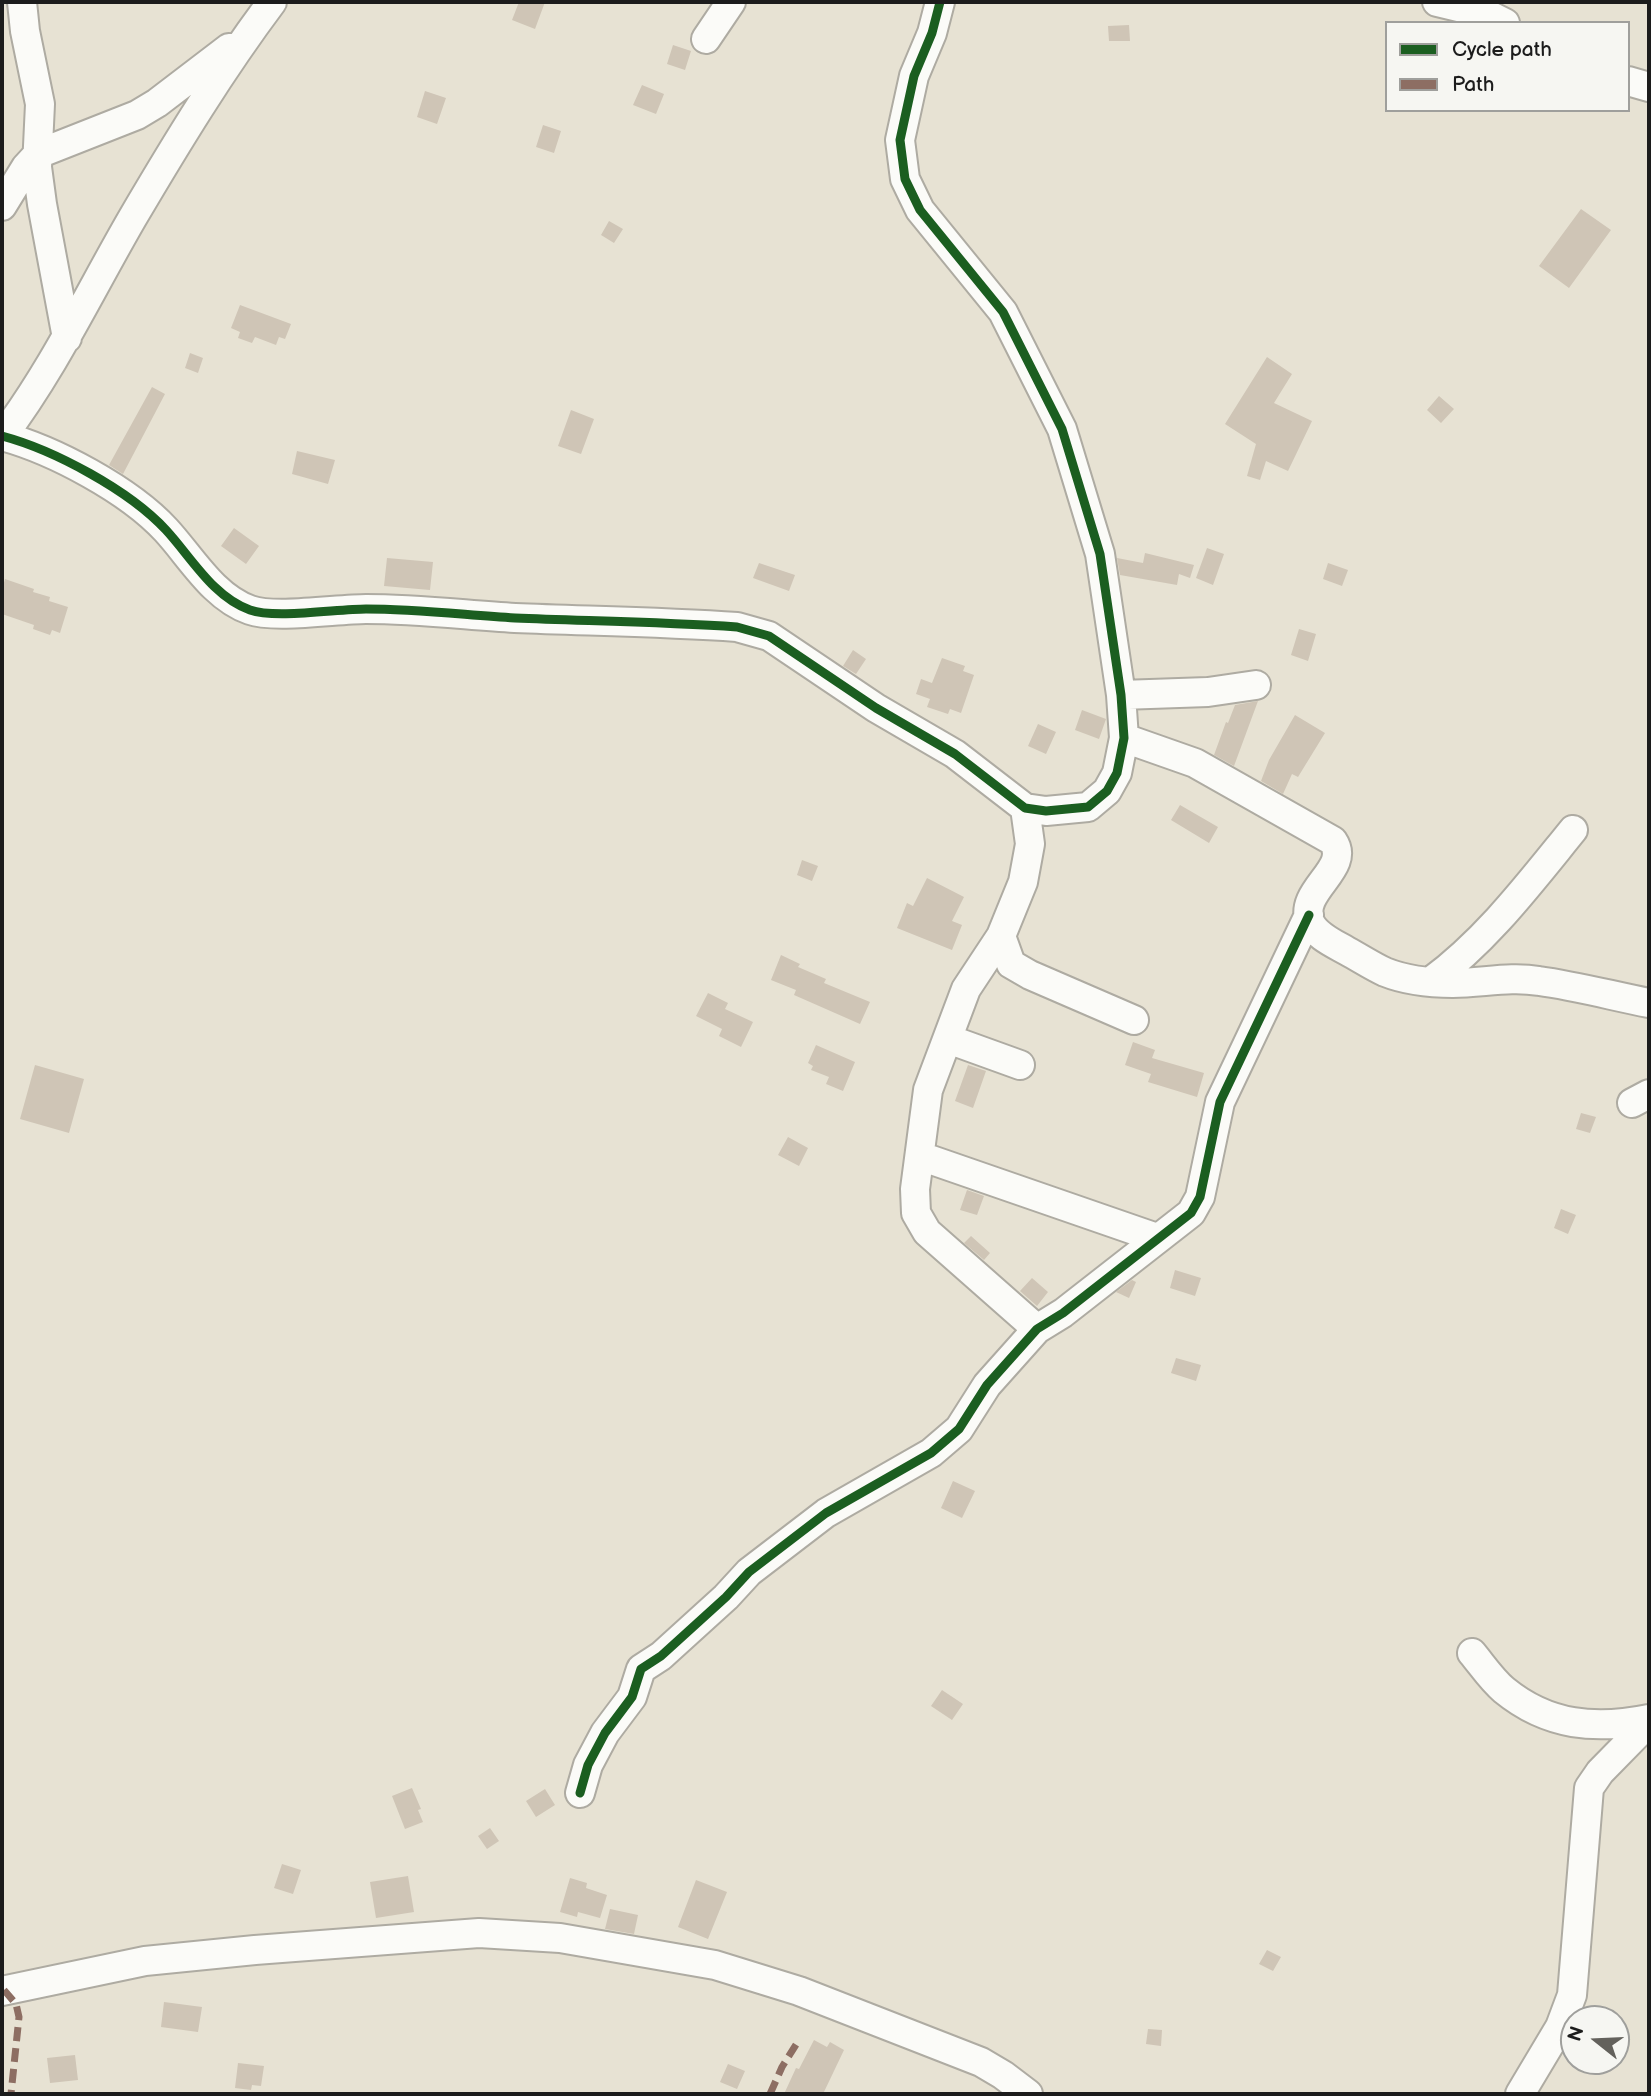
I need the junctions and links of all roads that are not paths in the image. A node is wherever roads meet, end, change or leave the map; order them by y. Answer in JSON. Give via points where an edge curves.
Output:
{"nodes":[{"id":1,"x":22,"y":2,"type":"edge"},
{"id":2,"x":272,"y":2,"type":"edge"},
{"id":3,"x":730,"y":2,"type":"edge"},
{"id":4,"x":940,"y":2,"type":"edge"},
{"id":5,"x":1437,"y":2,"type":"edge"},
{"id":6,"x":1501,"y":21,"type":"edge"},
{"id":7,"x":246,"y":37,"type":"junction"},
{"id":8,"x":706,"y":39,"type":"dead end"},
{"id":9,"x":1630,"y":82,"type":"edge"},
{"id":10,"x":1649,"y":87,"type":"edge"},
{"id":11,"x":38,"y":154,"type":"junction"},
{"id":12,"x":2,"y":206,"type":"edge"},
{"id":13,"x":67,"y":338,"type":"junction"},
{"id":14,"x":2,"y":436,"type":"edge"},
{"id":15,"x":1256,"y":685,"type":"dead end"},
{"id":16,"x":1121,"y":695,"type":"junction"},
{"id":17,"x":1124,"y":738,"type":"junction"},
{"id":18,"x":1025,"y":808,"type":"junction"},
{"id":19,"x":1068,"y":810,"type":"junction"},
{"id":20,"x":1573,"y":830,"type":"dead end"},
{"id":21,"x":1030,"y":844,"type":"junction"},
{"id":22,"x":1309,"y":915,"type":"junction"},
{"id":23,"x":1001,"y":936,"type":"junction"},
{"id":24,"x":1430,"y":982,"type":"junction"},
{"id":25,"x":1649,"y":1003,"type":"edge"},
{"id":26,"x":1134,"y":1020,"type":"dead end"},
{"id":27,"x":948,"y":1039,"type":"junction"},
{"id":28,"x":1020,"y":1065,"type":"dead end"},
{"id":29,"x":919,"y":1156,"type":"junction"},
{"id":30,"x":1157,"y":1238,"type":"junction"},
{"id":31,"x":1037,"y":1329,"type":"junction"},
{"id":32,"x":1472,"y":1653,"type":"dead end"},
{"id":33,"x":1649,"y":1721,"type":"edge"},
{"id":34,"x":580,"y":1793,"type":"dead end"},
{"id":35,"x":2,"y":1991,"type":"edge"},
{"id":36,"x":1025,"y":2093,"type":"edge"},
{"id":37,"x":1520,"y":2094,"type":"edge"}],
"edges":[{"from":1,"to":11,"type":"street","via":[[40,104]]},
{"from":2,"to":7,"type":"street"},
{"from":3,"to":8,"type":"street"},
{"from":4,"to":16,"type":"street","via":[[914,76],[901,140],[905,179],[920,209],[1003,312],[1062,429],[1101,554]]},
{"from":5,"to":6,"type":"street"},
{"from":7,"to":11,"type":"street","via":[[137,115]]},
{"from":7,"to":13,"type":"street","via":[[133,218]]},
{"from":9,"to":10,"type":"street"},
{"from":11,"to":12,"type":"street"},
{"from":11,"to":13,"type":"street","via":[[42,204]]},
{"from":13,"to":14,"type":"street"},
{"from":14,"to":18,"type":"street","via":[[32,444],[136,503],[166,529],[204,575],[250,610],[366,609],[737,627],[769,636],[955,754]]},
{"from":15,"to":16,"type":"street"},
{"from":16,"to":17,"type":"street"},
{"from":17,"to":19,"type":"street","via":[[1107,791],[1088,807]]},
{"from":17,"to":22,"type":"street","via":[[1195,763],[1333,841],[1338,858],[1310,901]]},
{"from":18,"to":19,"type":"street"},
{"from":18,"to":21,"type":"street"},
{"from":19,"to":21,"type":"street"},
{"from":20,"to":24,"type":"street","via":[[1495,924]]},
{"from":21,"to":23,"type":"street","via":[[1023,882]]},
{"from":22,"to":24,"type":"street","via":[[1316,931],[1328,940],[1386,972]]},
{"from":22,"to":30,"type":"street","via":[[1220,1102],[1200,1197],[1191,1213]]},
{"from":23,"to":26,"type":"street","via":[[1011,964]]},
{"from":23,"to":27,"type":"street","via":[[966,989]]},
{"from":24,"to":25,"type":"street","via":[[1509,978]]},
{"from":27,"to":28,"type":"street"},
{"from":27,"to":29,"type":"street","via":[[928,1090]]},
{"from":29,"to":30,"type":"street"},
{"from":29,"to":31,"type":"street","via":[[916,1213],[927,1232]]},
{"from":30,"to":31,"type":"street"},
{"from":31,"to":34,"type":"street","via":[[987,1385],[959,1429],[931,1453],[826,1513],[749,1572],[661,1656],[641,1669],[632,1697],[587,1765]]},
{"from":32,"to":33,"type":"street","via":[[1502,1689],[1551,1716],[1598,1726]]},
{"from":33,"to":37,"type":"street","via":[[1589,1788],[1572,1995],[1560,2027]]},
{"from":35,"to":36,"type":"street","via":[[145,1961],[255,1950],[479,1933],[560,1938],[715,1965],[799,1991],[981,2062]]}]}
